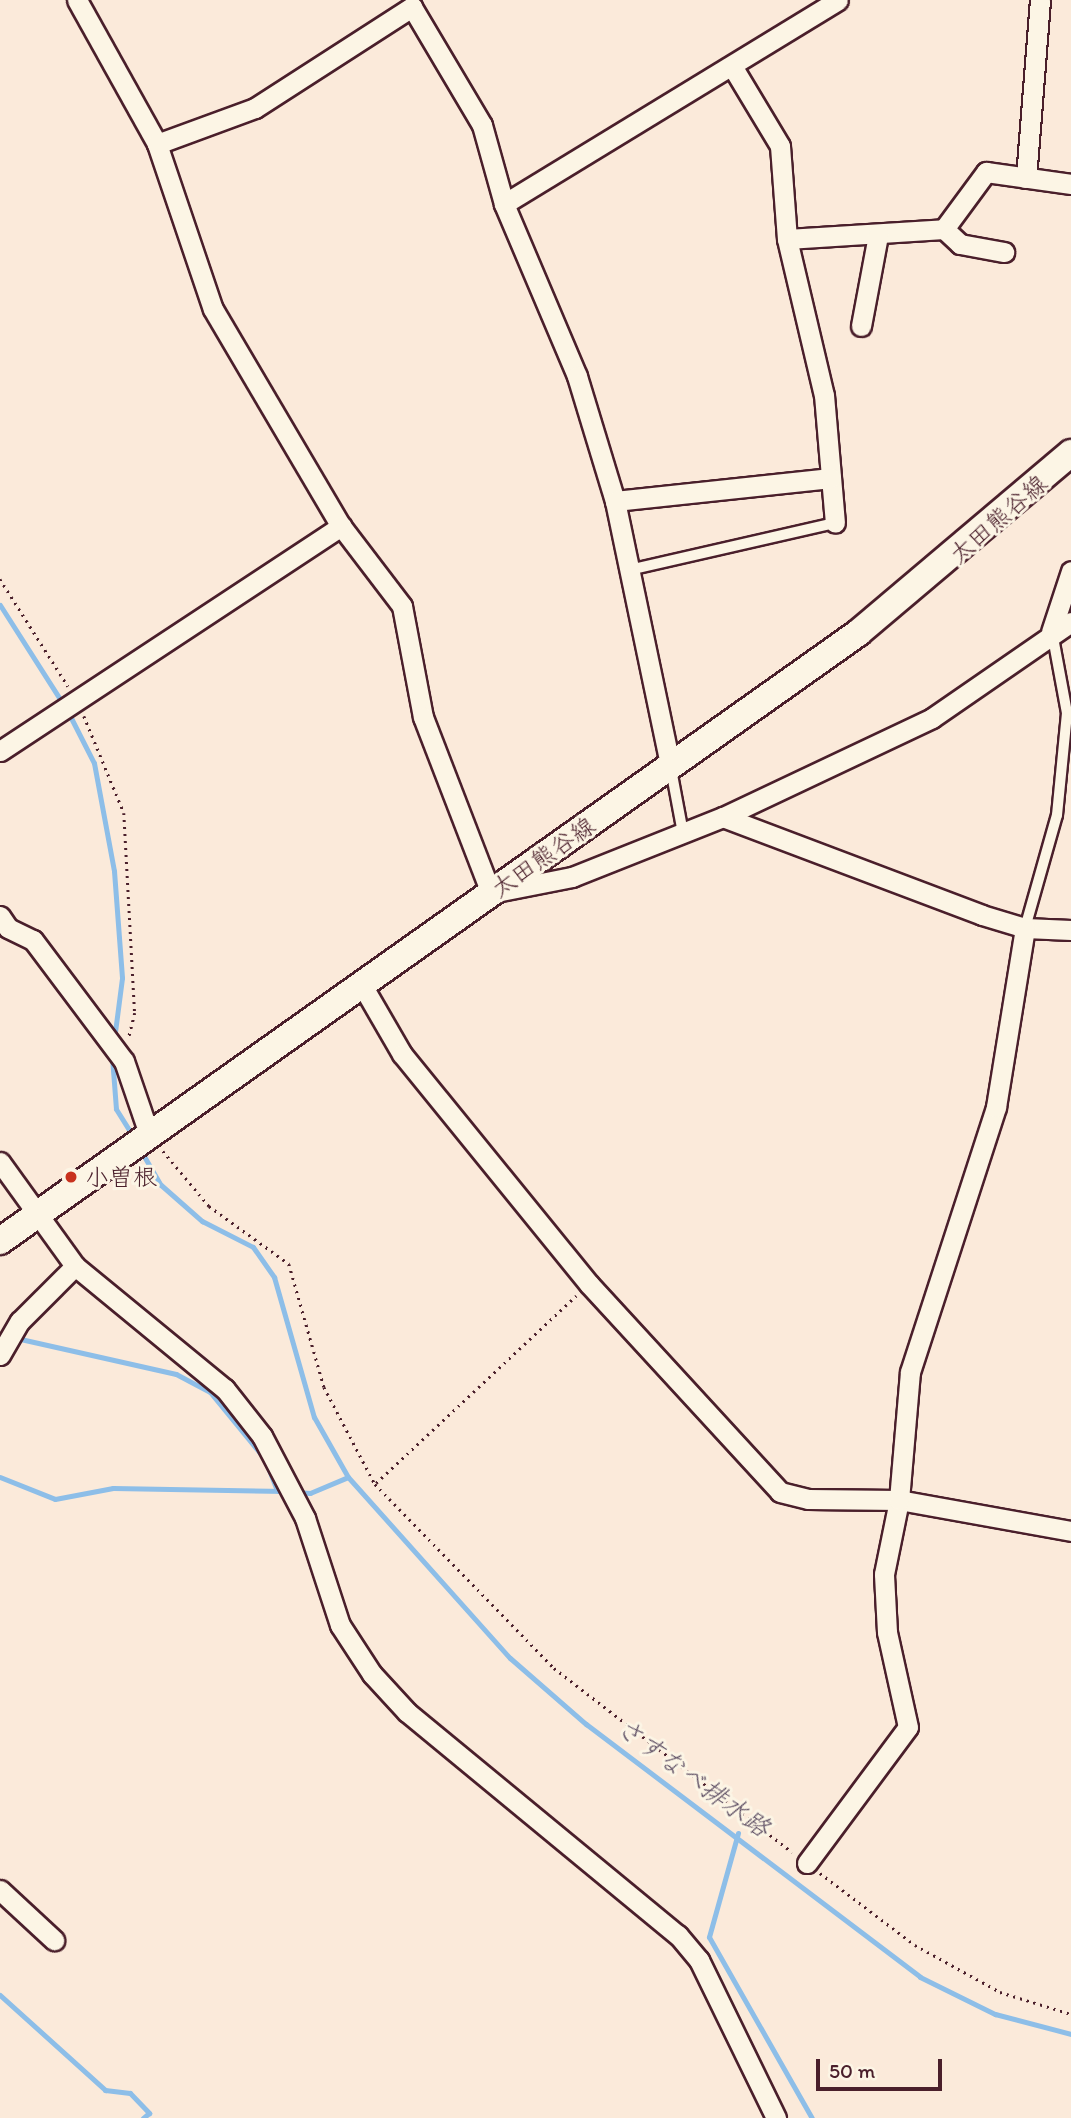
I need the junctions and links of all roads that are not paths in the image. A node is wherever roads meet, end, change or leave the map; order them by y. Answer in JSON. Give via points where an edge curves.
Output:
{"nodes":[{"id":1,"x":76,"y":0,"type":"edge"},
{"id":2,"x":838,"y":0,"type":"edge"},
{"id":3,"x":1040,"y":0,"type":"edge"},
{"id":4,"x":732,"y":66,"type":"junction"},
{"id":5,"x":157,"y":144,"type":"junction"},
{"id":6,"x":1026,"y":178,"type":"junction"},
{"id":7,"x":1071,"y":184,"type":"edge"},
{"id":8,"x":504,"y":204,"type":"junction"},
{"id":9,"x":944,"y":229,"type":"junction"},
{"id":10,"x":878,"y":235,"type":"junction"},
{"id":11,"x":787,"y":239,"type":"junction"},
{"id":12,"x":1004,"y":252,"type":"dead end"},
{"id":13,"x":861,"y":326,"type":"dead end"},
{"id":14,"x":1071,"y":453,"type":"edge"},
{"id":15,"x":831,"y":478,"type":"junction"},
{"id":16,"x":615,"y":501,"type":"junction"},
{"id":17,"x":835,"y":523,"type":"joint"},
{"id":18,"x":341,"y":526,"type":"junction"},
{"id":19,"x":629,"y":570,"type":"junction"},
{"id":20,"x":1071,"y":572,"type":"edge"},
{"id":21,"x":1071,"y":622,"type":"edge"},
{"id":22,"x":1052,"y":632,"type":"junction"},
{"id":23,"x":0,"y":751,"type":"edge"},
{"id":24,"x":671,"y":768,"type":"junction"},
{"id":25,"x":723,"y":817,"type":"junction"},
{"id":26,"x":683,"y":833,"type":"junction"},
{"id":27,"x":491,"y":893,"type":"junction"},
{"id":28,"x":0,"y":915,"type":"edge"},
{"id":29,"x":1025,"y":928,"type":"junction"},
{"id":30,"x":1071,"y":930,"type":"edge"},
{"id":31,"x":362,"y":985,"type":"junction"},
{"id":32,"x":142,"y":1142,"type":"junction"},
{"id":33,"x":0,"y":1162,"type":"edge"},
{"id":34,"x":34,"y":1217,"type":"junction"},
{"id":35,"x":0,"y":1241,"type":"edge"},
{"id":36,"x":75,"y":1266,"type":"junction"},
{"id":37,"x":3,"y":1351,"type":"edge"},
{"id":38,"x":899,"y":1500,"type":"junction"},
{"id":39,"x":1071,"y":1531,"type":"edge"},
{"id":40,"x":807,"y":1863,"type":"road end"},
{"id":41,"x":0,"y":1890,"type":"edge"},
{"id":42,"x":54,"y":1940,"type":"dead end"},
{"id":43,"x":776,"y":2118,"type":"edge"}],
"edges":[{"from":1,"to":5,"type":"street"},
{"from":2,"to":4,"type":"street"},
{"from":3,"to":6,"type":"street"},
{"from":4,"to":8,"type":"street"},
{"from":4,"to":11,"type":"street","via":[[780,146]]},
{"from":5,"to":8,"type":"street","via":[[255,108],[412,7],[482,125]]},
{"from":5,"to":18,"type":"street","via":[[213,309]]},
{"from":6,"to":7,"type":"street"},
{"from":6,"to":9,"type":"street","via":[[986,172]]},
{"from":8,"to":16,"type":"street","via":[[577,376]]},
{"from":9,"to":10,"type":"street"},
{"from":9,"to":12,"type":"street","via":[[960,244]]},
{"from":10,"to":11,"type":"street"},
{"from":10,"to":13,"type":"street"},
{"from":11,"to":15,"type":"street","via":[[824,395]]},
{"from":14,"to":24,"type":"main road","name":"太田熊谷線","via":[[937,572]]},
{"from":15,"to":16,"type":"street"},
{"from":15,"to":17,"type":"street"},
{"from":16,"to":19,"type":"street"},
{"from":17,"to":19,"type":"lane"},
{"from":18,"to":23,"type":"street"},
{"from":18,"to":27,"type":"street","via":[[402,606],[423,717]]},
{"from":19,"to":24,"type":"street"},
{"from":20,"to":22,"type":"street"},
{"from":21,"to":22,"type":"street"},
{"from":22,"to":25,"type":"street","via":[[932,718]]},
{"from":22,"to":29,"type":"lane","via":[[1067,713],[1057,815]]},
{"from":24,"to":26,"type":"lane"},
{"from":24,"to":27,"type":"main road","name":"太田熊谷線"},
{"from":25,"to":26,"type":"street"},
{"from":25,"to":29,"type":"street","via":[[866,875]]},
{"from":26,"to":27,"type":"street","via":[[572,877]]},
{"from":27,"to":31,"type":"main road","name":"太田熊谷線"},
{"from":28,"to":32,"type":"street","via":[[8,928],[33,940],[124,1061]]},
{"from":29,"to":30,"type":"street"},
{"from":29,"to":38,"type":"street","via":[[996,1107],[909,1372]]},
{"from":31,"to":32,"type":"main road","name":"太田熊谷線"},
{"from":31,"to":38,"type":"street","via":[[402,1054],[589,1284],[780,1492],[808,1499]]},
{"from":32,"to":34,"type":"main road","name":"太田熊谷線"},
{"from":33,"to":34,"type":"street"},
{"from":34,"to":35,"type":"main road","name":"太田熊谷線"},
{"from":34,"to":36,"type":"street"},
{"from":36,"to":37,"type":"street","via":[[17,1326]]},
{"from":36,"to":43,"type":"street","via":[[225,1389],[288,1480],[340,1625],[372,1674],[407,1712],[678,1935],[699,1960]]},
{"from":38,"to":39,"type":"street"},
{"from":38,"to":40,"type":"street","via":[[884,1574],[887,1632],[908,1727]]},
{"from":41,"to":42,"type":"street"}]}
